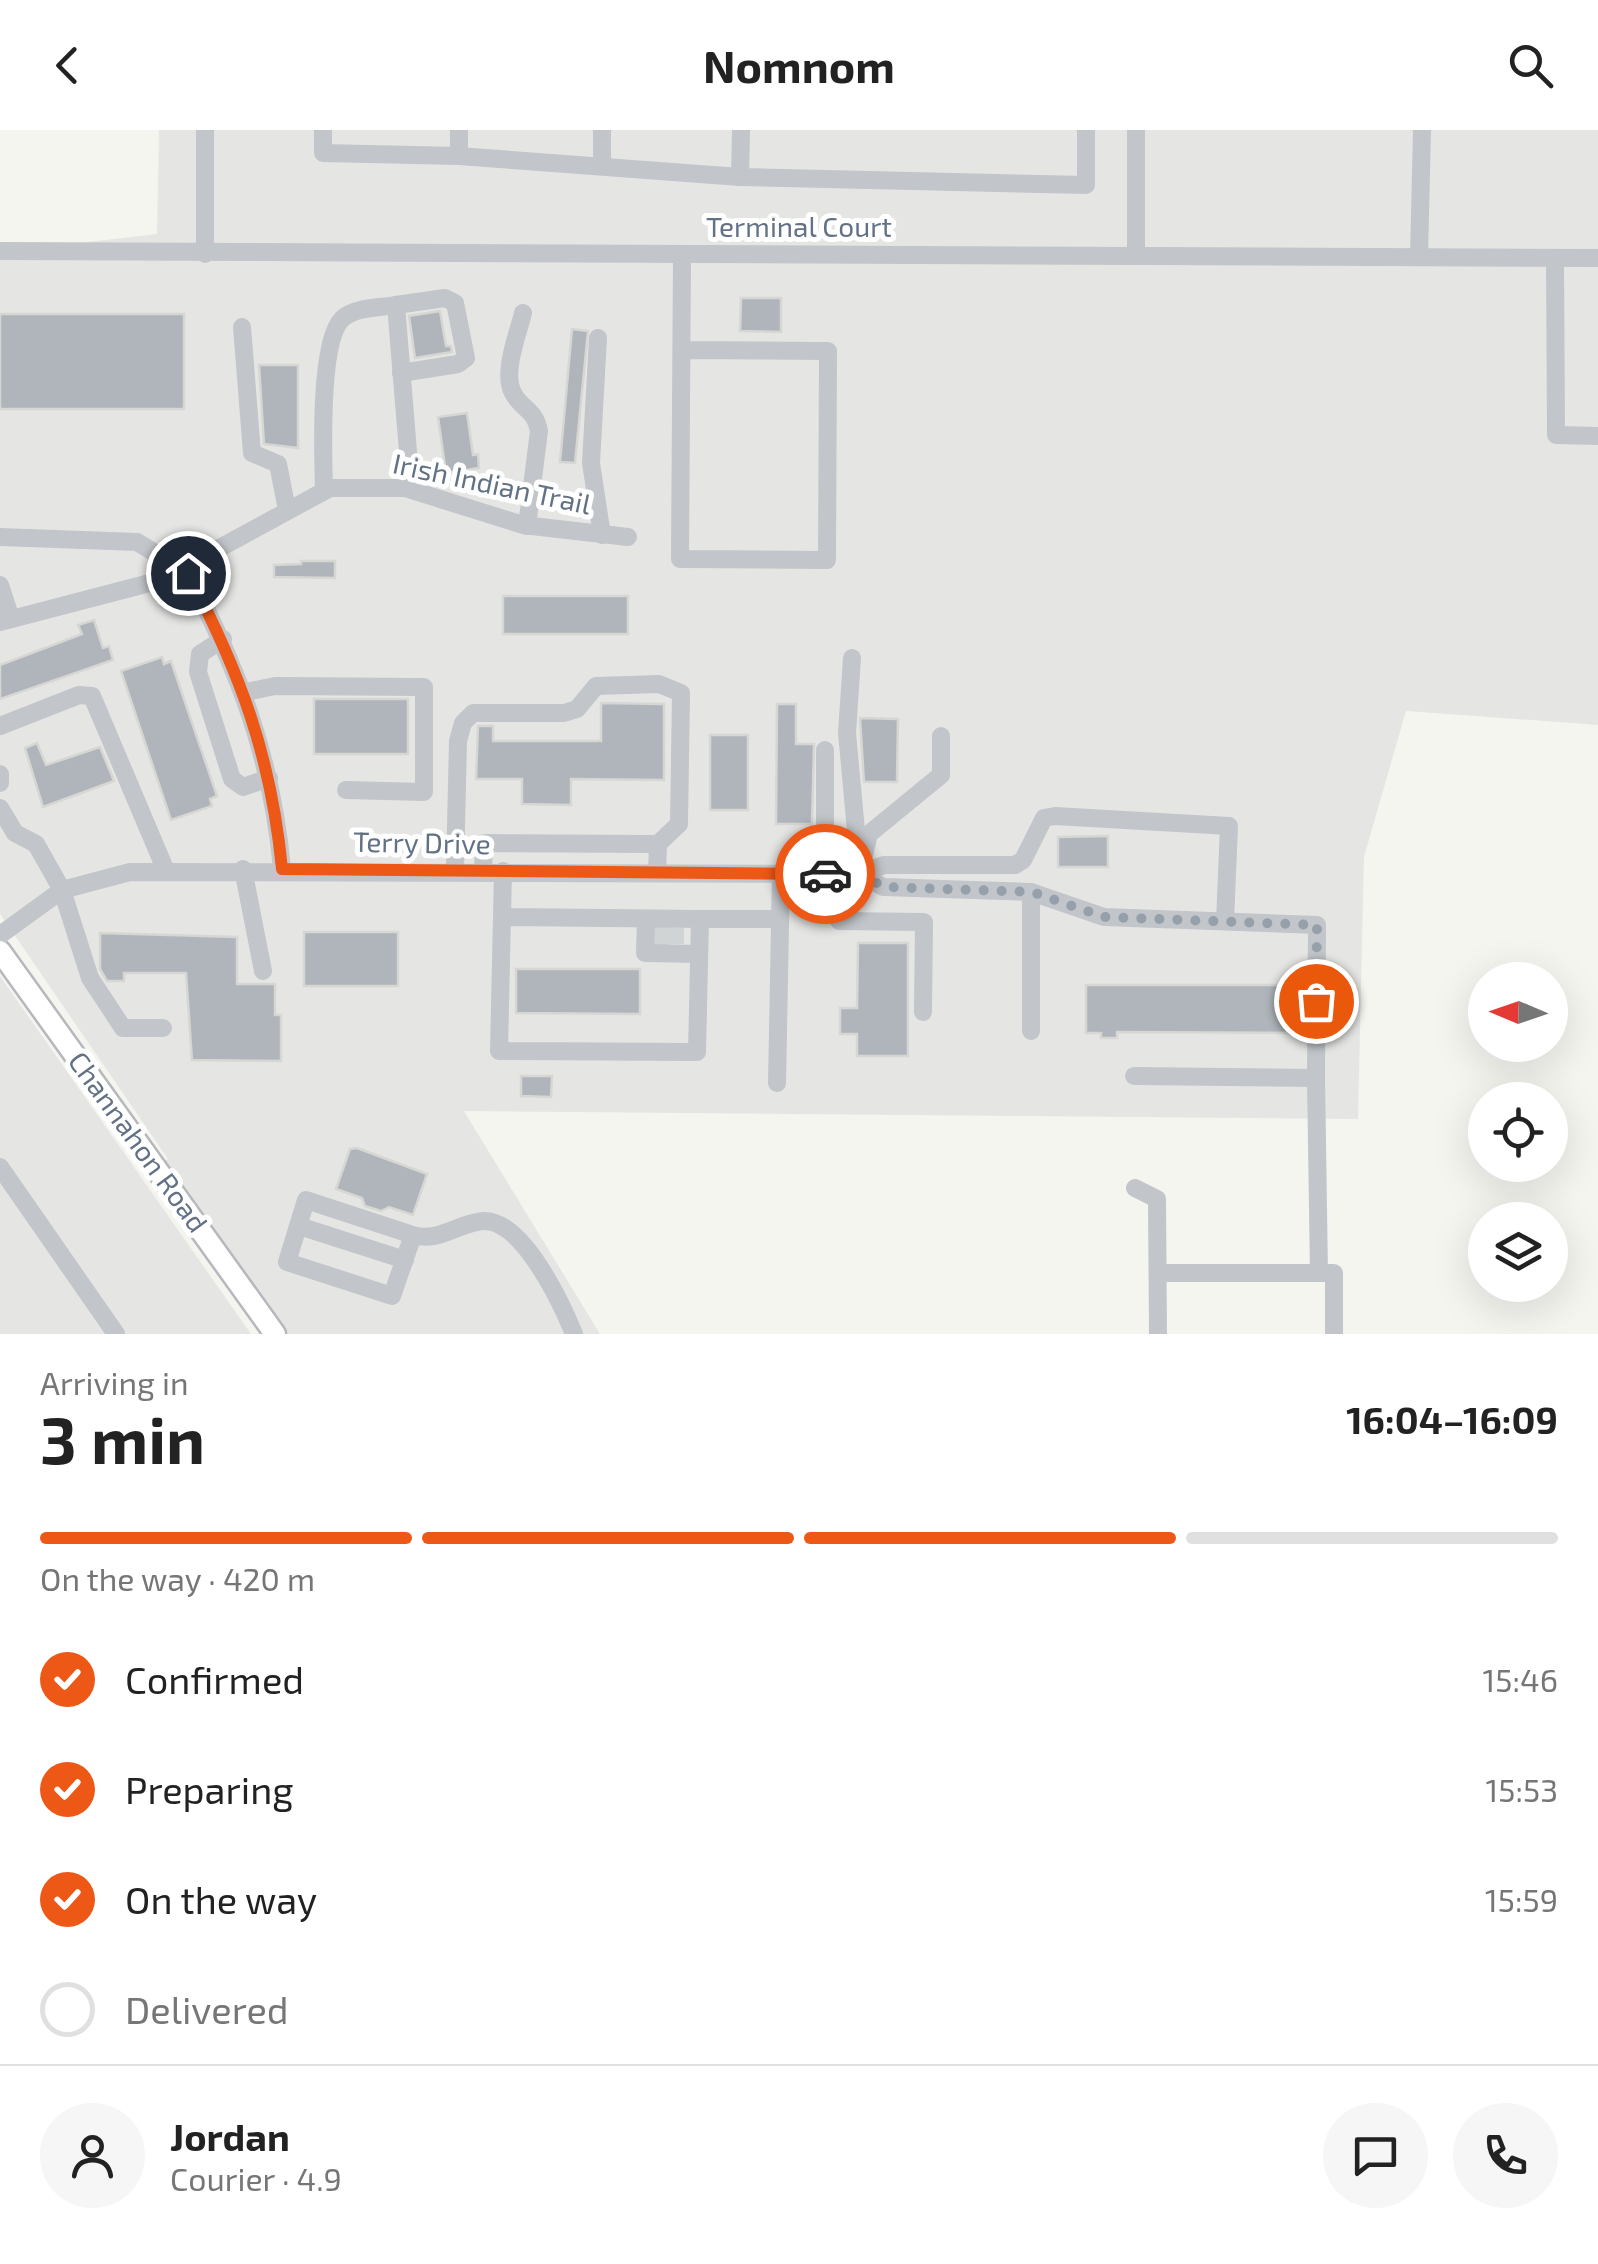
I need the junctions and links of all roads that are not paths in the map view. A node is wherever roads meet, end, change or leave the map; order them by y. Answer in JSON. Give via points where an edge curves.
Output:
{"nodes":[{"id":1,"x":205,"y":130,"type":"edge"},
{"id":2,"x":324,"y":130,"type":"edge"},
{"id":3,"x":459,"y":130,"type":"edge"},
{"id":4,"x":602,"y":130,"type":"edge"},
{"id":5,"x":741,"y":130,"type":"edge"},
{"id":6,"x":1086,"y":130,"type":"edge"},
{"id":7,"x":1136,"y":130,"type":"edge"},
{"id":8,"x":1422,"y":130,"type":"edge"},
{"id":9,"x":459,"y":156,"type":"junction"},
{"id":10,"x":602,"y":166,"type":"junction"},
{"id":11,"x":740,"y":177,"type":"junction"},
{"id":12,"x":0,"y":251,"type":"edge"},
{"id":13,"x":205,"y":254,"type":"junction"},
{"id":14,"x":682,"y":254,"type":"junction"},
{"id":15,"x":1136,"y":256,"type":"junction"},
{"id":16,"x":1419,"y":257,"type":"junction"},
{"id":17,"x":1555,"y":258,"type":"junction"},
{"id":18,"x":1598,"y":258,"type":"edge"},
{"id":19,"x":396,"y":306,"type":"junction"},
{"id":20,"x":523,"y":312,"type":"dead end"},
{"id":21,"x":242,"y":327,"type":"dead end"},
{"id":22,"x":598,"y":338,"type":"dead end"},
{"id":23,"x":682,"y":350,"type":"junction"},
{"id":24,"x":401,"y":373,"type":"junction"},
{"id":25,"x":1598,"y":436,"type":"edge"},
{"id":26,"x":405,"y":488,"type":"junction"},
{"id":27,"x":324,"y":491,"type":"junction"},
{"id":28,"x":287,"y":510,"type":"junction"},
{"id":29,"x":527,"y":526,"type":"junction"},
{"id":30,"x":602,"y":536,"type":"junction"},
{"id":31,"x":0,"y":537,"type":"edge"},
{"id":32,"x":628,"y":537,"type":"dead end"},
{"id":33,"x":188,"y":573,"type":"junction"},
{"id":34,"x":0,"y":586,"type":"edge"},
{"id":35,"x":6,"y":621,"type":"edge"},
{"id":36,"x":223,"y":639,"type":"junction"},
{"id":37,"x":852,"y":658,"type":"dead end"},
{"id":38,"x":246,"y":692,"type":"junction"},
{"id":39,"x":0,"y":726,"type":"edge"},
{"id":40,"x":941,"y":736,"type":"dead end"},
{"id":41,"x":825,"y":750,"type":"dead end"},
{"id":42,"x":0,"y":774,"type":"edge"},
{"id":43,"x":269,"y":778,"type":"junction"},
{"id":44,"x":0,"y":783,"type":"edge"},
{"id":45,"x":346,"y":790,"type":"dead end"},
{"id":46,"x":0,"y":808,"type":"edge"},
{"id":47,"x":658,"y":844,"type":"junction"},
{"id":48,"x":282,"y":869,"type":"junction"},
{"id":49,"x":243,"y":870,"type":"junction"},
{"id":50,"x":455,"y":870,"type":"junction"},
{"id":51,"x":166,"y":871,"type":"junction"},
{"id":52,"x":483,"y":871,"type":"junction"},
{"id":53,"x":504,"y":871,"type":"junction"},
{"id":54,"x":658,"y":872,"type":"junction"},
{"id":55,"x":780,"y":874,"type":"junction"},
{"id":56,"x":832,"y":874,"type":"junction"},
{"id":57,"x":860,"y":874,"type":"junction"},
{"id":58,"x":62,"y":890,"type":"junction"},
{"id":59,"x":1032,"y":892,"type":"junction"},
{"id":60,"x":502,"y":917,"type":"junction"},
{"id":61,"x":780,"y":918,"type":"junction"},
{"id":62,"x":700,"y":919,"type":"junction"},
{"id":63,"x":1225,"y":921,"type":"junction"},
{"id":64,"x":666,"y":934,"type":"junction"},
{"id":65,"x":0,"y":935,"type":"edge"},
{"id":66,"x":0,"y":951,"type":"edge"},
{"id":67,"x":699,"y":954,"type":"junction"},
{"id":68,"x":263,"y":971,"type":"dead end"},
{"id":69,"x":924,"y":1012,"type":"dead end"},
{"id":70,"x":163,"y":1028,"type":"dead end"},
{"id":71,"x":1030,"y":1031,"type":"dead end"},
{"id":72,"x":1134,"y":1076,"type":"dead end"},
{"id":73,"x":1316,"y":1078,"type":"junction"},
{"id":74,"x":777,"y":1083,"type":"dead end"},
{"id":75,"x":0,"y":1167,"type":"edge"},
{"id":76,"x":1135,"y":1188,"type":"dead end"},
{"id":77,"x":298,"y":1226,"type":"junction"},
{"id":78,"x":413,"y":1234,"type":"junction"},
{"id":79,"x":405,"y":1260,"type":"junction"},
{"id":80,"x":1158,"y":1273,"type":"junction"},
{"id":81,"x":1319,"y":1273,"type":"junction"},
{"id":82,"x":116,"y":1334,"type":"edge"},
{"id":83,"x":275,"y":1334,"type":"edge"},
{"id":84,"x":574,"y":1334,"type":"edge"},
{"id":85,"x":1158,"y":1334,"type":"edge"},
{"id":86,"x":1334,"y":1334,"type":"edge"}],
"edges":[{"from":1,"to":13,"type":"street"},
{"from":2,"to":9,"type":"street","via":[[324,153]]},
{"from":3,"to":9,"type":"street"},
{"from":4,"to":10,"type":"street"},
{"from":5,"to":11,"type":"street"},
{"from":6,"to":11,"type":"street","via":[[1086,186]]},
{"from":7,"to":15,"type":"street"},
{"from":8,"to":16,"type":"street"},
{"from":9,"to":10,"type":"street"},
{"from":10,"to":11,"type":"street"},
{"from":12,"to":13,"type":"street","name":"Terminal Court"},
{"from":13,"to":14,"type":"street","name":"Terminal Court"},
{"from":14,"to":15,"type":"street","name":"Terminal Court"},
{"from":14,"to":23,"type":"street"},
{"from":15,"to":16,"type":"street","name":"Terminal Court"},
{"from":16,"to":17,"type":"street","name":"Terminal Court"},
{"from":17,"to":18,"type":"street","name":"Terminal Court"},
{"from":17,"to":25,"type":"street","via":[[1556,435]]},
{"from":19,"to":24,"type":"street"},
{"from":19,"to":24,"type":"street","via":[[446,298],[455,303],[466,358]]},
{"from":19,"to":27,"type":"street","via":[[352,312],[339,322],[329,351]]},
{"from":20,"to":29,"type":"street","via":[[509,378],[539,431]]},
{"from":21,"to":28,"type":"street","via":[[252,453],[278,464]]},
{"from":22,"to":30,"type":"street","via":[[591,453]]},
{"from":23,"to":23,"type":"street","via":[[680,559],[827,560],[828,351]]},
{"from":24,"to":26,"type":"street","via":[[410,476]]},
{"from":26,"to":27,"type":"street","name":"Irish Indian Trail"},
{"from":26,"to":29,"type":"street","name":"Irish Indian Trail"},
{"from":27,"to":28,"type":"street","name":"Irish Indian Trail"},
{"from":28,"to":33,"type":"street","name":"Irish Indian Trail"},
{"from":29,"to":30,"type":"street","name":"Irish Indian Trail"},
{"from":30,"to":32,"type":"street","name":"Irish Indian Trail"},
{"from":31,"to":33,"type":"street","via":[[137,542]]},
{"from":33,"to":35,"type":"street"},
{"from":33,"to":36,"type":"street"},
{"from":34,"to":35,"type":"street"},
{"from":36,"to":38,"type":"street"},
{"from":36,"to":43,"type":"street","via":[[200,654],[198,672],[232,779],[244,787]]},
{"from":37,"to":57,"type":"street","via":[[847,733]]},
{"from":38,"to":43,"type":"street"},
{"from":38,"to":45,"type":"street","via":[[275,686],[424,687],[424,792]]},
{"from":39,"to":51,"type":"street","via":[[92,696]]},
{"from":40,"to":57,"type":"street","via":[[941,775],[869,834]]},
{"from":41,"to":56,"type":"street"},
{"from":42,"to":44,"type":"street"},
{"from":43,"to":48,"type":"street"},
{"from":46,"to":58,"type":"street","via":[[15,833],[36,844]]},
{"from":47,"to":50,"type":"street","via":[[679,824],[681,693],[660,684],[596,686],[577,709],[564,713],[473,713],[463,723]]},
{"from":47,"to":52,"type":"street","via":[[484,843]]},
{"from":47,"to":54,"type":"street"},
{"from":48,"to":49,"type":"street","name":"Terry Drive"},
{"from":48,"to":50,"type":"street","name":"Terry Drive"},
{"from":49,"to":51,"type":"street","name":"Terry Drive"},
{"from":49,"to":68,"type":"street"},
{"from":50,"to":52,"type":"street","name":"Terry Drive"},
{"from":51,"to":58,"type":"street","name":"Terry Drive","via":[[112,875]]},
{"from":52,"to":53,"type":"street","name":"Terry Drive"},
{"from":53,"to":54,"type":"street","name":"Terry Drive"},
{"from":53,"to":60,"type":"street"},
{"from":54,"to":55,"type":"street","name":"Terry Drive"},
{"from":55,"to":56,"type":"street","name":"Terry Drive"},
{"from":55,"to":61,"type":"street"},
{"from":56,"to":57,"type":"street","name":"Terry Drive"},
{"from":56,"to":69,"type":"street","via":[[839,921],[924,922]]},
{"from":57,"to":59,"type":"street","via":[[884,887]]},
{"from":57,"to":63,"type":"street","via":[[884,865],[1015,865],[1024,860],[1044,818],[1054,816],[1230,826]]},
{"from":58,"to":65,"type":"street","name":"Terry Drive"},
{"from":58,"to":70,"type":"street","via":[[90,978],[123,1028]]},
{"from":59,"to":63,"type":"street","via":[[1104,917]]},
{"from":59,"to":71,"type":"street"},
{"from":60,"to":64,"type":"street"},
{"from":60,"to":67,"type":"street","via":[[499,1051],[697,1052]]},
{"from":61,"to":62,"type":"street"},
{"from":61,"to":74,"type":"street"},
{"from":62,"to":64,"type":"street"},
{"from":62,"to":67,"type":"street"},
{"from":63,"to":73,"type":"street","via":[[1317,925]]},
{"from":64,"to":67,"type":"street"},
{"from":66,"to":83,"type":"main road","name":"Channahon Road"},
{"from":72,"to":73,"type":"street"},
{"from":73,"to":81,"type":"street"},
{"from":75,"to":82,"type":"street"},
{"from":76,"to":80,"type":"street","via":[[1157,1199]]},
{"from":77,"to":78,"type":"street","via":[[306,1200]]},
{"from":77,"to":79,"type":"street"},
{"from":77,"to":79,"type":"street","via":[[287,1262],[392,1296]]},
{"from":78,"to":79,"type":"street"},
{"from":78,"to":84,"type":"street","via":[[425,1238],[483,1221],[507,1226],[526,1246]]},
{"from":80,"to":81,"type":"street"},
{"from":80,"to":85,"type":"street"},
{"from":81,"to":86,"type":"street","via":[[1334,1273]]}]}
